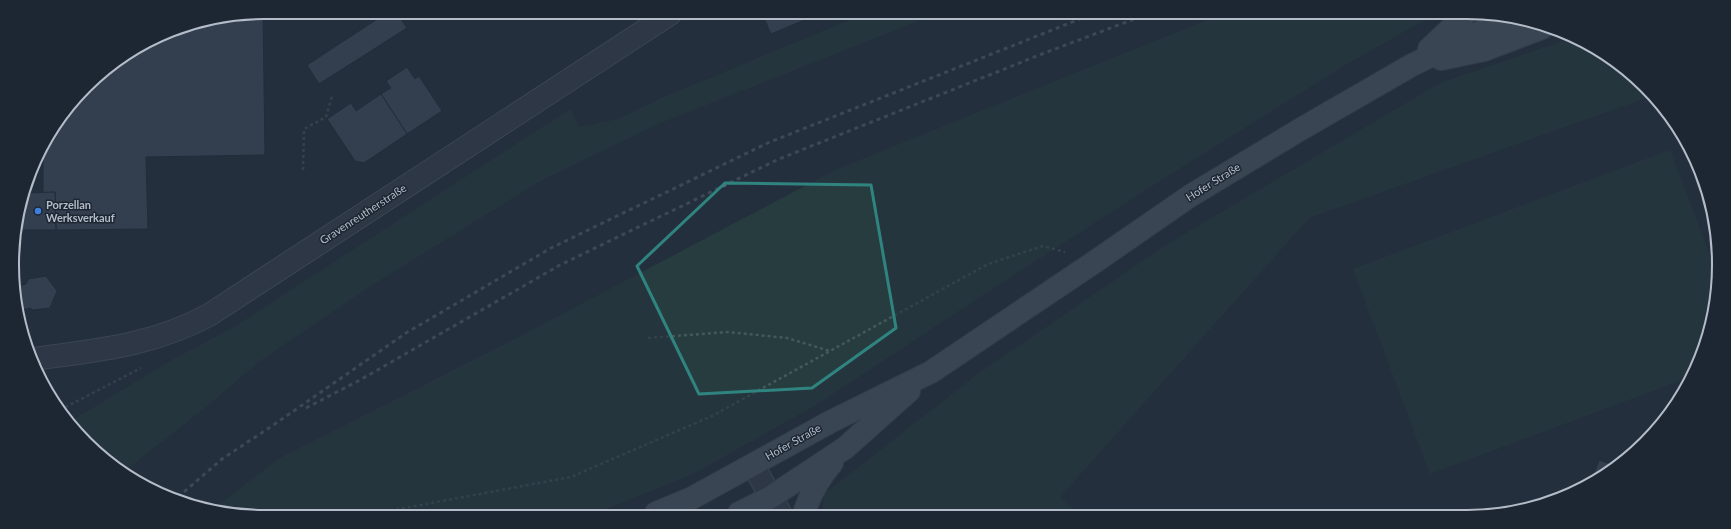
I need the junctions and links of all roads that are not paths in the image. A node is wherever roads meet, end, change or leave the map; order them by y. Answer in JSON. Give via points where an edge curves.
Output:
{"nodes":[{"id":1,"x":662,"y":19,"type":"edge"},
{"id":2,"x":1461,"y":19,"type":"edge"},
{"id":3,"x":1501,"y":21,"type":"edge"},
{"id":4,"x":1538,"y":30,"type":"edge"},
{"id":5,"x":1412,"y":65,"type":"junction"},
{"id":6,"x":38,"y":358,"type":"edge"},
{"id":7,"x":931,"y":372,"type":"junction"},
{"id":8,"x":845,"y":448,"type":"junction"},
{"id":9,"x":753,"y":465,"type":"junction"},
{"id":10,"x":775,"y":505,"type":"edge"},
{"id":11,"x":663,"y":510,"type":"edge"},
{"id":12,"x":752,"y":510,"type":"edge"},
{"id":13,"x":805,"y":510,"type":"edge"}],
"edges":[{"from":1,"to":6,"type":"street","name":"Gravenreutherstraße","via":[[204,318],[144,341]]},
{"from":2,"to":5,"type":"main road"},
{"from":3,"to":5,"type":"main road","name":"Hofer Straße"},
{"from":4,"to":5,"type":"main road","via":[[1484,50]]},
{"from":5,"to":7,"type":"main road","name":"Hofer Straße","via":[[1190,196]]},
{"from":7,"to":8,"type":"main road","name":"Hofer Straße"},
{"from":7,"to":9,"type":"main road","name":"Hofer Straße","via":[[830,422]]},
{"from":8,"to":10,"type":"main road","name":"Hofer Straße"},
{"from":8,"to":13,"type":"main road","via":[[822,474],[808,498]]},
{"from":9,"to":10,"type":"street"},
{"from":9,"to":11,"type":"main road","name":"Hofer Straße","via":[[692,498]]},
{"from":10,"to":12,"type":"main road","name":"Hofer Straße"}]}
